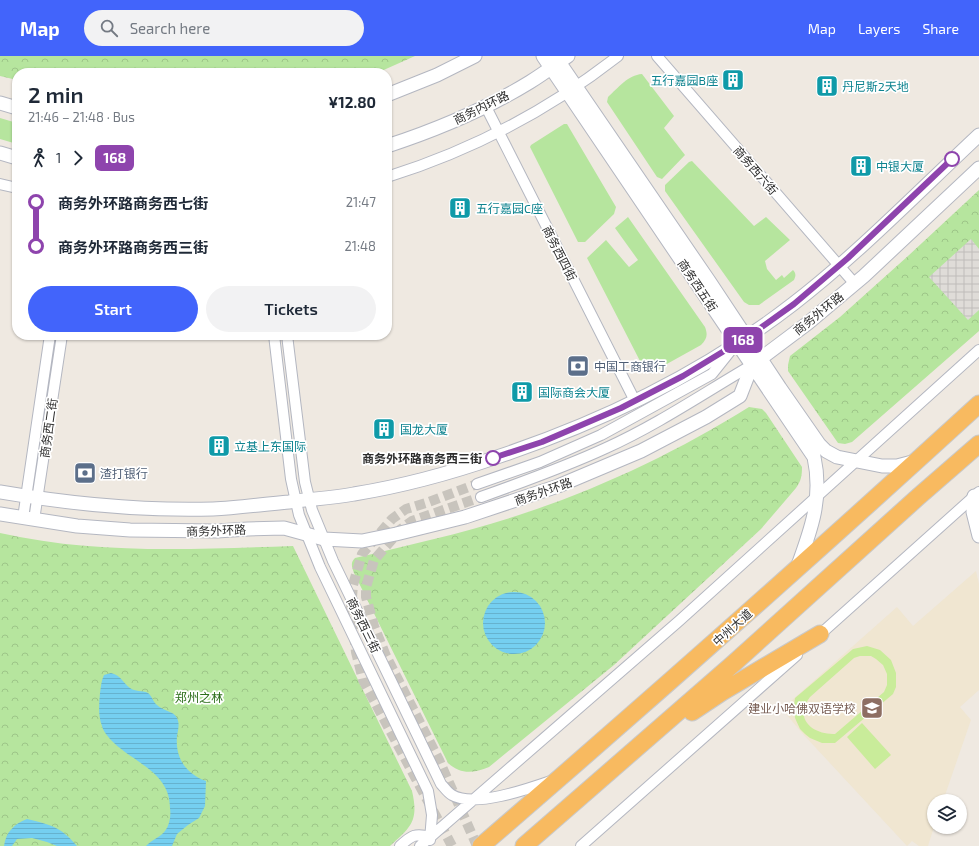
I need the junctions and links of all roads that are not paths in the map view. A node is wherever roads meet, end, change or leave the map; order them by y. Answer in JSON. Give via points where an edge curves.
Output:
{"nodes":[{"id":1,"x":475,"y":56,"type":"edge"},
{"id":2,"x":543,"y":56,"type":"edge"},
{"id":3,"x":618,"y":56,"type":"edge"},
{"id":4,"x":657,"y":56,"type":"edge"},
{"id":5,"x":558,"y":60,"type":"edge"},
{"id":6,"x":571,"y":89,"type":"junction"},
{"id":7,"x":392,"y":93,"type":"edge"},
{"id":8,"x":0,"y":103,"type":"edge"},
{"id":9,"x":486,"y":105,"type":"junction"},
{"id":10,"x":12,"y":107,"type":"edge"},
{"id":11,"x":499,"y":131,"type":"junction"},
{"id":12,"x":979,"y":135,"type":"edge"},
{"id":13,"x":392,"y":144,"type":"edge"},
{"id":14,"x":0,"y":153,"type":"edge"},
{"id":15,"x":12,"y":157,"type":"edge"},
{"id":16,"x":979,"y":168,"type":"edge"},
{"id":17,"x":392,"y":175,"type":"edge"},
{"id":18,"x":0,"y":184,"type":"edge"},
{"id":19,"x":12,"y":187,"type":"edge"},
{"id":20,"x":839,"y":266,"type":"junction"},
{"id":21,"x":855,"y":284,"type":"junction"},
{"id":22,"x":49,"y":340,"type":"edge"},
{"id":23,"x":61,"y":340,"type":"edge"},
{"id":24,"x":275,"y":340,"type":"edge"},
{"id":25,"x":288,"y":340,"type":"edge"},
{"id":26,"x":742,"y":340,"type":"junction"},
{"id":27,"x":979,"y":350,"type":"edge"},
{"id":28,"x":756,"y":362,"type":"junction"},
{"id":29,"x":635,"y":401,"type":"junction"},
{"id":30,"x":979,"y":404,"type":"edge"},
{"id":31,"x":979,"y":444,"type":"edge"},
{"id":32,"x":855,"y":461,"type":"junction"},
{"id":33,"x":916,"y":461,"type":"junction"},
{"id":34,"x":477,"y":484,"type":"tunnel mouth"},
{"id":35,"x":0,"y":492,"type":"edge"},
{"id":36,"x":817,"y":496,"type":"junction"},
{"id":37,"x":32,"y":497,"type":"junction"},
{"id":38,"x":481,"y":497,"type":"tunnel mouth"},
{"id":39,"x":977,"y":498,"type":"edge"},
{"id":40,"x":309,"y":500,"type":"junction"},
{"id":41,"x":295,"y":501,"type":"junction"},
{"id":42,"x":0,"y":514,"type":"edge"},
{"id":43,"x":28,"y":519,"type":"junction"},
{"id":44,"x":307,"y":534,"type":"junction"},
{"id":45,"x":979,"y":536,"type":"edge"},
{"id":46,"x":324,"y":539,"type":"junction"},
{"id":47,"x":796,"y":570,"type":"junction"},
{"id":48,"x":820,"y":634,"type":"junction"},
{"id":49,"x":632,"y":753,"type":"junction"},
{"id":50,"x":560,"y":777,"type":"junction"},
{"id":51,"x":474,"y":799,"type":"junction"},
{"id":52,"x":430,"y":841,"type":"edge"},
{"id":53,"x":400,"y":846,"type":"edge"},
{"id":54,"x":420,"y":846,"type":"edge"},
{"id":55,"x":481,"y":846,"type":"edge"},
{"id":56,"x":524,"y":846,"type":"edge"},
{"id":57,"x":581,"y":846,"type":"edge"}],
"edges":[{"from":1,"to":7,"type":"street"},
{"from":2,"to":5,"type":"street","name":"商务西五街"},
{"from":3,"to":6,"type":"street"},
{"from":4,"to":20,"type":"street","name":"商务西六街"},
{"from":5,"to":6,"type":"street","name":"商务西五街"},
{"from":5,"to":9,"type":"street","name":"商务内环路","via":[[529,82]]},
{"from":6,"to":11,"type":"street"},
{"from":6,"to":26,"type":"street","name":"商务西五街"},
{"from":8,"to":10,"type":"street"},
{"from":9,"to":11,"type":"street","name":"商务西四街"},
{"from":9,"to":13,"type":"street","name":"商务内环路","via":[[431,131]]},
{"from":11,"to":17,"type":"street","via":[[442,158]]},
{"from":11,"to":29,"type":"street","name":"商务西四街"},
{"from":12,"to":20,"type":"street","name":"商务外环路"},
{"from":14,"to":15,"type":"street"},
{"from":16,"to":21,"type":"street","name":"商务外环路"},
{"from":18,"to":19,"type":"street"},
{"from":20,"to":21,"type":"street","name":"商务西六街"},
{"from":20,"to":26,"type":"street","name":"商务外环路","via":[[794,304]]},
{"from":21,"to":28,"type":"street","name":"商务外环路"},
{"from":22,"to":37,"type":"street","name":"商务西二街"},
{"from":23,"to":37,"type":"street","name":"商务西二街"},
{"from":24,"to":41,"type":"street","name":"商务西三街"},
{"from":25,"to":40,"type":"street","name":"商务西三街"},
{"from":26,"to":28,"type":"street","name":"商务西五街"},
{"from":26,"to":29,"type":"street","name":"商务外环路","via":[[683,376]]},
{"from":26,"to":34,"type":"street","via":[[712,374],[648,411],[553,456]]},
{"from":27,"to":32,"type":"street"},
{"from":28,"to":32,"type":"street","name":"商务西五街","via":[[826,451]]},
{"from":28,"to":36,"type":"street","name":"商务西五街","via":[[814,457],[817,468]]},
{"from":28,"to":38,"type":"street","via":[[607,448],[544,475]]},
{"from":28,"to":46,"type":"street","name":"商务外环路","via":[[740,396],[641,451],[588,474],[465,517],[396,534],[362,540]]},
{"from":29,"to":40,"type":"street","name":"商务外环路","via":[[549,439],[460,469],[388,488]]},
{"from":30,"to":33,"type":"highway","name":"中州大道"},
{"from":31,"to":49,"type":"highway"},
{"from":32,"to":33,"type":"street","name":"商务西五街","via":[[897,466]]},
{"from":32,"to":36,"type":"street"},
{"from":33,"to":47,"type":"highway","name":"中州大道"},
{"from":35,"to":37,"type":"street","name":"商务外环路"},
{"from":36,"to":47,"type":"street","name":"商务西五街","via":[[813,522]]},
{"from":36,"to":51,"type":"street","via":[[679,621]]},
{"from":37,"to":41,"type":"street","name":"商务外环路","via":[[79,504],[183,509],[216,509]]},
{"from":37,"to":43,"type":"street","name":"商务西二街"},
{"from":39,"to":45,"type":"street","via":[[973,512]]},
{"from":39,"to":48,"type":"street"},
{"from":40,"to":41,"type":"street","name":"商务外环路"},
{"from":40,"to":46,"type":"street","name":"商务西三街"},
{"from":41,"to":44,"type":"street","name":"商务西三街"},
{"from":42,"to":43,"type":"street","name":"商务外环路"},
{"from":43,"to":44,"type":"street","name":"商务外环路","via":[[83,527],[183,532],[284,528]]},
{"from":44,"to":46,"type":"street","name":"商务外环路"},
{"from":44,"to":52,"type":"street","name":"商务西三街","via":[[320,567],[428,791],[432,815]]},
{"from":46,"to":51,"type":"street","name":"商务西三街","via":[[441,784],[451,795]]},
{"from":47,"to":50,"type":"highway","name":"中州大道"},
{"from":48,"to":49,"type":"highway","via":[[722,692]]},
{"from":48,"to":57,"type":"street"},
{"from":49,"to":56,"type":"highway"},
{"from":50,"to":51,"type":"street","name":"商务西三街","via":[[511,794]]},
{"from":50,"to":55,"type":"highway","name":"中州大道"},
{"from":51,"to":52,"type":"street"},
{"from":52,"to":53,"type":"street","via":[[418,834]]},
{"from":52,"to":54,"type":"street"}]}
